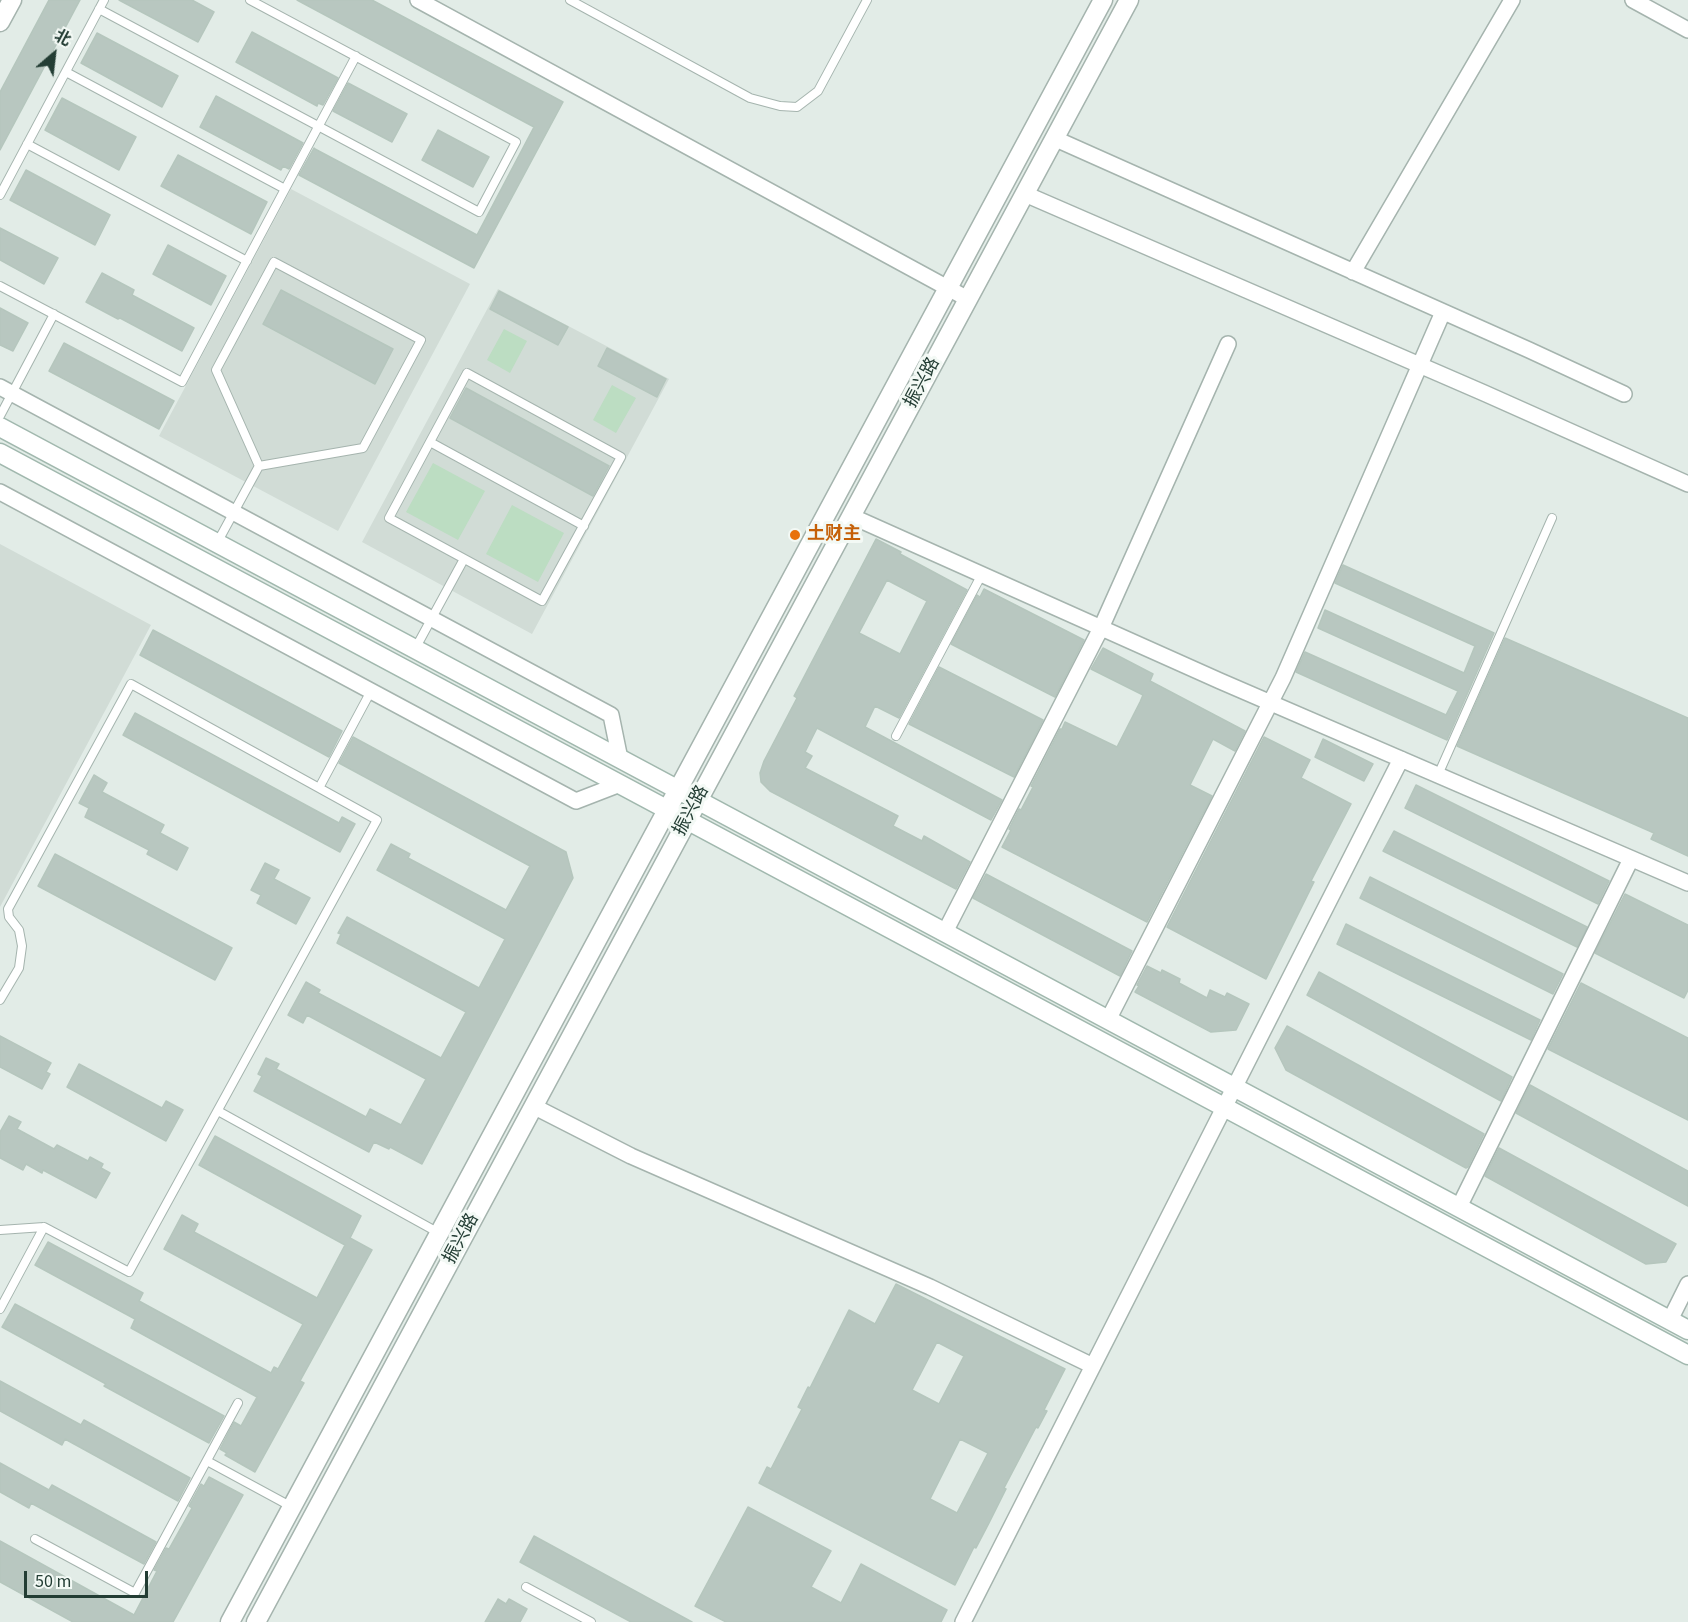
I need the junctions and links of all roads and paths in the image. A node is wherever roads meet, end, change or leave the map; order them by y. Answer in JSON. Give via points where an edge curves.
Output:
{"nodes":[{"id":1,"x":12,"y":0,"type":"edge"},
{"id":2,"x":104,"y":0,"type":"edge"},
{"id":3,"x":250,"y":0,"type":"edge"},
{"id":4,"x":418,"y":0,"type":"edge"},
{"id":5,"x":570,"y":0,"type":"edge"},
{"id":6,"x":867,"y":0,"type":"edge"},
{"id":7,"x":1103,"y":0,"type":"edge"},
{"id":8,"x":1129,"y":0,"type":"edge"},
{"id":9,"x":1512,"y":0,"type":"edge"},
{"id":10,"x":1633,"y":0,"type":"edge"},
{"id":11,"x":99,"y":9,"type":"junction"},
{"id":12,"x":0,"y":22,"type":"edge"},
{"id":13,"x":1688,"y":30,"type":"edge"},
{"id":14,"x":356,"y":56,"type":"junction"},
{"id":15,"x":66,"y":72,"type":"junction"},
{"id":16,"x":319,"y":126,"type":"junction"},
{"id":17,"x":1058,"y":140,"type":"dead end"},
{"id":18,"x":27,"y":144,"type":"junction"},
{"id":19,"x":285,"y":189,"type":"junction"},
{"id":20,"x":1025,"y":194,"type":"junction"},
{"id":21,"x":0,"y":195,"type":"edge"},
{"id":22,"x":247,"y":261,"type":"junction"},
{"id":23,"x":1353,"y":272,"type":"junction"},
{"id":24,"x":0,"y":286,"type":"edge"},
{"id":25,"x":948,"y":288,"type":"junction"},
{"id":26,"x":968,"y":299,"type":"junction"},
{"id":27,"x":1443,"y":312,"type":"junction"},
{"id":28,"x":54,"y":314,"type":"junction"},
{"id":29,"x":1228,"y":344,"type":"dead end"},
{"id":30,"x":1420,"y":365,"type":"junction"},
{"id":31,"x":6,"y":390,"type":"edge"},
{"id":32,"x":1624,"y":394,"type":"dead end"},
{"id":33,"x":0,"y":416,"type":"edge"},
{"id":34,"x":0,"y":427,"type":"edge"},
{"id":35,"x":430,"y":442,"type":"junction"},
{"id":36,"x":0,"y":453,"type":"edge"},
{"id":37,"x":259,"y":466,"type":"junction"},
{"id":38,"x":1688,"y":484,"type":"edge"},
{"id":39,"x":0,"y":492,"type":"edge"},
{"id":40,"x":234,"y":513,"type":"junction"},
{"id":41,"x":851,"y":516,"type":"junction"},
{"id":42,"x":1552,"y":519,"type":"dead end"},
{"id":43,"x":584,"y":526,"type":"junction"},
{"id":44,"x":217,"y":543,"type":"junction"},
{"id":45,"x":464,"y":559,"type":"junction"},
{"id":46,"x":982,"y":574,"type":"junction"},
{"id":47,"x":432,"y":619,"type":"junction"},
{"id":48,"x":1101,"y":628,"type":"junction"},
{"id":49,"x":415,"y":649,"type":"junction"},
{"id":50,"x":371,"y":691,"type":"junction"},
{"id":51,"x":1271,"y":703,"type":"junction"},
{"id":52,"x":896,"y":736,"type":"dead end"},
{"id":53,"x":620,"y":759,"type":"junction"},
{"id":54,"x":1401,"y":759,"type":"junction"},
{"id":55,"x":1438,"y":775,"type":"junction"},
{"id":56,"x":620,"y":784,"type":"junction"},
{"id":57,"x":319,"y":788,"type":"junction"},
{"id":58,"x":678,"y":790,"type":"junction"},
{"id":59,"x":698,"y":801,"type":"junction"},
{"id":60,"x":667,"y":810,"type":"junction"},
{"id":61,"x":687,"y":820,"type":"junction"},
{"id":62,"x":1631,"y":859,"type":"junction"},
{"id":63,"x":1688,"y":883,"type":"edge"},
{"id":64,"x":945,"y":932,"type":"junction"},
{"id":65,"x":0,"y":1000,"type":"edge"},
{"id":66,"x":1108,"y":1020,"type":"junction"},
{"id":67,"x":1234,"y":1087,"type":"junction"},
{"id":68,"x":533,"y":1106,"type":"junction"},
{"id":69,"x":1224,"y":1107,"type":"junction"},
{"id":70,"x":218,"y":1111,"type":"junction"},
{"id":71,"x":1459,"y":1207,"type":"junction"},
{"id":72,"x":44,"y":1227,"type":"junction"},
{"id":73,"x":0,"y":1230,"type":"edge"},
{"id":74,"x":439,"y":1233,"type":"junction"},
{"id":75,"x":1688,"y":1284,"type":"edge"},
{"id":76,"x":0,"y":1309,"type":"edge"},
{"id":77,"x":1670,"y":1320,"type":"junction"},
{"id":78,"x":1688,"y":1330,"type":"edge"},
{"id":79,"x":1688,"y":1355,"type":"edge"},
{"id":80,"x":1093,"y":1366,"type":"junction"},
{"id":81,"x":238,"y":1403,"type":"dead end"},
{"id":82,"x":207,"y":1461,"type":"junction"},
{"id":83,"x":292,"y":1507,"type":"junction"},
{"id":84,"x":35,"y":1539,"type":"dead end"},
{"id":85,"x":526,"y":1587,"type":"dead end"},
{"id":86,"x":230,"y":1622,"type":"edge"},
{"id":87,"x":256,"y":1622,"type":"edge"},
{"id":88,"x":591,"y":1622,"type":"edge"},
{"id":89,"x":963,"y":1622,"type":"edge"}],
"edges":[{"from":1,"to":12,"type":"main road"},
{"from":2,"to":11,"type":"lane"},
{"from":3,"to":14,"type":"lane"},
{"from":4,"to":25,"type":"street"},
{"from":5,"to":6,"type":"lane","via":[[750,98],[797,107],[818,91]]},
{"from":7,"to":25,"type":"main road","name":"振兴路"},
{"from":8,"to":20,"type":"main road","name":"振兴路"},
{"from":9,"to":23,"type":"street"},
{"from":10,"to":13,"type":"street"},
{"from":11,"to":15,"type":"lane"},
{"from":11,"to":16,"type":"lane"},
{"from":14,"to":16,"type":"lane"},
{"from":14,"to":16,"type":"lane","via":[[516,142],[479,212]]},
{"from":15,"to":18,"type":"lane"},
{"from":15,"to":19,"type":"lane"},
{"from":16,"to":19,"type":"lane"},
{"from":17,"to":23,"type":"street"},
{"from":18,"to":21,"type":"lane"},
{"from":18,"to":22,"type":"lane"},
{"from":19,"to":22,"type":"lane"},
{"from":20,"to":26,"type":"main road","name":"振兴路"},
{"from":20,"to":30,"type":"street"},
{"from":22,"to":28,"type":"lane","via":[[182,382]]},
{"from":23,"to":27,"type":"street"},
{"from":24,"to":28,"type":"lane"},
{"from":25,"to":26,"type":"street"},
{"from":25,"to":58,"type":"main road","name":"振兴路"},
{"from":26,"to":41,"type":"main road","name":"振兴路"},
{"from":27,"to":30,"type":"street"},
{"from":27,"to":32,"type":"street"},
{"from":28,"to":31,"type":"lane"},
{"from":29,"to":48,"type":"street"},
{"from":30,"to":38,"type":"street"},
{"from":30,"to":51,"type":"street"},
{"from":31,"to":33,"type":"lane"},
{"from":31,"to":40,"type":"street"},
{"from":34,"to":44,"type":"main road"},
{"from":35,"to":43,"type":"lane"},
{"from":35,"to":43,"type":"lane","via":[[467,373],[488,384],[621,457]]},
{"from":35,"to":45,"type":"lane","via":[[389,518]]},
{"from":36,"to":56,"type":"main road"},
{"from":37,"to":37,"type":"lane","via":[[216,370],[274,262],[421,340],[363,448]]},
{"from":37,"to":40,"type":"lane"},
{"from":39,"to":50,"type":"street"},
{"from":40,"to":44,"type":"lane"},
{"from":40,"to":47,"type":"street"},
{"from":41,"to":46,"type":"street"},
{"from":41,"to":59,"type":"main road","name":"振兴路"},
{"from":42,"to":55,"type":"lane"},
{"from":43,"to":45,"type":"lane","via":[[542,602]]},
{"from":44,"to":49,"type":"main road"},
{"from":45,"to":47,"type":"lane"},
{"from":46,"to":48,"type":"street"},
{"from":46,"to":52,"type":"lane"},
{"from":47,"to":49,"type":"lane"},
{"from":47,"to":53,"type":"street","via":[[611,715]]},
{"from":48,"to":51,"type":"street"},
{"from":48,"to":64,"type":"street"},
{"from":49,"to":53,"type":"main road"},
{"from":50,"to":56,"type":"street","via":[[576,801]]},
{"from":50,"to":57,"type":"lane"},
{"from":51,"to":54,"type":"street"},
{"from":51,"to":66,"type":"street"},
{"from":53,"to":58,"type":"main road"},
{"from":54,"to":55,"type":"street"},
{"from":54,"to":67,"type":"street"},
{"from":55,"to":62,"type":"street"},
{"from":56,"to":60,"type":"main road"},
{"from":57,"to":65,"type":"lane","via":[[131,684],[9,909],[22,946],[19,968]]},
{"from":57,"to":70,"type":"lane","via":[[377,820]]},
{"from":58,"to":59,"type":"main road"},
{"from":58,"to":60,"type":"main road","name":"振兴路"},
{"from":59,"to":61,"type":"main road","name":"振兴路"},
{"from":59,"to":64,"type":"main road"},
{"from":60,"to":61,"type":"main road"},
{"from":60,"to":74,"type":"main road","name":"振兴路"},
{"from":61,"to":68,"type":"main road","name":"振兴路"},
{"from":61,"to":69,"type":"main road"},
{"from":62,"to":63,"type":"street"},
{"from":62,"to":71,"type":"street"},
{"from":64,"to":66,"type":"main road"},
{"from":66,"to":67,"type":"main road"},
{"from":67,"to":69,"type":"street"},
{"from":67,"to":71,"type":"main road"},
{"from":68,"to":80,"type":"street","via":[[631,1156],[930,1287]]},
{"from":68,"to":87,"type":"main road","name":"振兴路"},
{"from":69,"to":79,"type":"main road"},
{"from":69,"to":80,"type":"street"},
{"from":70,"to":72,"type":"lane","via":[[129,1272]]},
{"from":70,"to":74,"type":"lane"},
{"from":71,"to":77,"type":"main road"},
{"from":72,"to":73,"type":"lane"},
{"from":72,"to":76,"type":"lane"},
{"from":74,"to":83,"type":"main road","name":"振兴路"},
{"from":75,"to":77,"type":"street"},
{"from":77,"to":78,"type":"main road"},
{"from":80,"to":89,"type":"street"},
{"from":81,"to":82,"type":"lane"},
{"from":82,"to":83,"type":"lane"},
{"from":82,"to":84,"type":"lane","via":[[135,1593]]},
{"from":83,"to":86,"type":"main road","name":"振兴路"},
{"from":85,"to":88,"type":"lane"}]}
